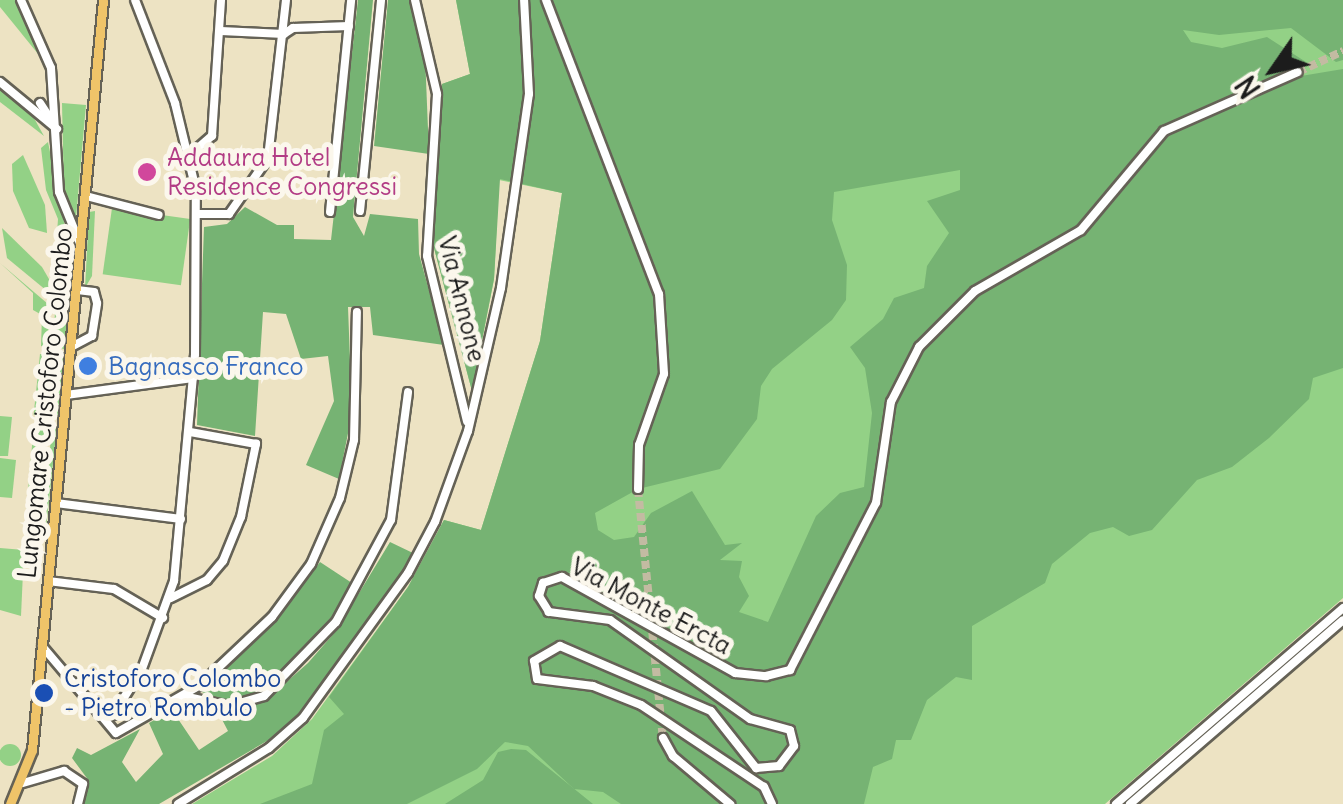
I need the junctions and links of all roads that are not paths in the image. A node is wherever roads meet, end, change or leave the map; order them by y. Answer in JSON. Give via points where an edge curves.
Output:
{"nodes":[{"id":1,"x":21,"y":0,"type":"edge"},
{"id":2,"x":103,"y":0,"type":"edge"},
{"id":3,"x":135,"y":0,"type":"edge"},
{"id":4,"x":221,"y":0,"type":"edge"},
{"id":5,"x":286,"y":0,"type":"edge"},
{"id":6,"x":351,"y":0,"type":"edge"},
{"id":7,"x":381,"y":0,"type":"edge"},
{"id":8,"x":415,"y":0,"type":"edge"},
{"id":9,"x":524,"y":0,"type":"edge"},
{"id":10,"x":546,"y":0,"type":"edge"},
{"id":11,"x":349,"y":26,"type":"junction"},
{"id":12,"x":221,"y":31,"type":"junction"},
{"id":13,"x":284,"y":34,"type":"junction"},
{"id":14,"x":1298,"y":72,"type":"tunnel mouth"},
{"id":15,"x":0,"y":82,"type":"edge"},
{"id":16,"x":40,"y":103,"type":"dead end"},
{"id":17,"x":57,"y":129,"type":"junction"},
{"id":18,"x":191,"y":154,"type":"junction"},
{"id":19,"x":86,"y":196,"type":"junction"},
{"id":20,"x":360,"y":211,"type":"dead end"},
{"id":21,"x":330,"y":212,"type":"dead end"},
{"id":22,"x":196,"y":214,"type":"junction"},
{"id":23,"x":159,"y":215,"type":"dead end"},
{"id":24,"x":81,"y":246,"type":"junction"},
{"id":25,"x":77,"y":290,"type":"junction"},
{"id":26,"x":357,"y":312,"type":"dead end"},
{"id":27,"x":71,"y":347,"type":"junction"},
{"id":28,"x":193,"y":378,"type":"junction"},
{"id":29,"x":408,"y":392,"type":"dead end"},
{"id":30,"x":66,"y":394,"type":"junction"},
{"id":31,"x":468,"y":431,"type":"junction"},
{"id":32,"x":190,"y":432,"type":"junction"},
{"id":33,"x":638,"y":488,"type":"tunnel mouth"},
{"id":34,"x":56,"y":503,"type":"junction"},
{"id":35,"x":181,"y":520,"type":"junction"},
{"id":36,"x":48,"y":582,"type":"junction"},
{"id":37,"x":170,"y":598,"type":"junction"},
{"id":38,"x":1343,"y":608,"type":"edge"},
{"id":39,"x":163,"y":618,"type":"junction"},
{"id":40,"x":1343,"y":620,"type":"edge"},
{"id":41,"x":42,"y":646,"type":"junction"},
{"id":42,"x":183,"y":696,"type":"junction"},
{"id":43,"x":98,"y":712,"type":"junction"},
{"id":44,"x":663,"y":738,"type":"tunnel mouth"},
{"id":45,"x":23,"y":783,"type":"junction"},
{"id":46,"x":10,"y":804,"type":"edge"},
{"id":47,"x":78,"y":804,"type":"edge"},
{"id":48,"x":178,"y":804,"type":"edge"},
{"id":49,"x":730,"y":804,"type":"edge"},
{"id":50,"x":772,"y":804,"type":"edge"},
{"id":51,"x":1116,"y":804,"type":"edge"},
{"id":52,"x":1130,"y":804,"type":"edge"}],
"edges":[{"from":1,"to":17,"type":"street","via":[[52,68]]},
{"from":2,"to":19,"type":"main road","name":"Lungomare Cristoforo Colombo"},
{"from":3,"to":18,"type":"street"},
{"from":4,"to":12,"type":"street"},
{"from":5,"to":13,"type":"street"},
{"from":6,"to":11,"type":"street"},
{"from":7,"to":20,"type":"street"},
{"from":8,"to":31,"type":"street","name":"Via Annone","via":[[436,94],[426,246],[463,386]]},
{"from":9,"to":31,"type":"street","via":[[529,94],[501,288]]},
{"from":10,"to":33,"type":"street","via":[[610,182],[642,242],[659,294],[664,374],[638,445]]},
{"from":11,"to":13,"type":"street"},
{"from":11,"to":21,"type":"street"},
{"from":12,"to":13,"type":"street"},
{"from":12,"to":18,"type":"street","via":[[212,136]]},
{"from":13,"to":22,"type":"street","via":[[268,158],[228,214]]},
{"from":14,"to":50,"type":"street","name":"Via Monte Ercta","via":[[1164,131],[1082,230],[975,291],[919,347],[891,402],[876,503],[790,670],[766,676],[735,672],[562,577],[543,583],[539,596],[550,612],[588,614],[620,626],[750,719],[790,730],[794,746],[778,766],[756,768],[711,711],[560,646],[534,661],[537,679],[593,686],[641,705],[764,787]]},
{"from":15,"to":17,"type":"street"},
{"from":16,"to":17,"type":"street"},
{"from":17,"to":24,"type":"street","via":[[60,200]]},
{"from":18,"to":22,"type":"street"},
{"from":19,"to":23,"type":"street"},
{"from":19,"to":24,"type":"main road","name":"Lungomare Cristoforo Colombo"},
{"from":22,"to":28,"type":"street"},
{"from":24,"to":25,"type":"main road","name":"Lungomare Cristoforo Colombo"},
{"from":25,"to":27,"type":"main road","name":"Lungomare Cristoforo Colombo"},
{"from":25,"to":27,"type":"street","via":[[94,292],[97,303],[92,336]]},
{"from":26,"to":42,"type":"street","via":[[358,413],[331,522],[272,618]]},
{"from":27,"to":30,"type":"main road","name":"Lungomare Cristoforo Colombo"},
{"from":28,"to":30,"type":"street"},
{"from":28,"to":32,"type":"street"},
{"from":29,"to":42,"type":"street","via":[[391,520],[330,632],[264,696],[229,706]]},
{"from":30,"to":34,"type":"main road","name":"Lungomare Cristoforo Colombo"},
{"from":31,"to":48,"type":"street","via":[[420,554],[316,702],[269,748]]},
{"from":32,"to":35,"type":"street"},
{"from":32,"to":37,"type":"street","via":[[256,444],[238,527],[223,561],[208,580]]},
{"from":34,"to":35,"type":"street"},
{"from":34,"to":36,"type":"main road","name":"Lungomare Cristoforo Colombo"},
{"from":35,"to":37,"type":"street"},
{"from":36,"to":39,"type":"street","via":[[114,589]]},
{"from":36,"to":41,"type":"main road","name":"Lungomare Cristoforo Colombo"},
{"from":37,"to":39,"type":"street"},
{"from":38,"to":51,"type":"street"},
{"from":39,"to":43,"type":"street","via":[[124,705],[113,715]]},
{"from":40,"to":52,"type":"street"},
{"from":41,"to":43,"type":"street"},
{"from":41,"to":45,"type":"main road","name":"Lungomare Cristoforo Colombo"},
{"from":42,"to":43,"type":"street","via":[[116,733]]},
{"from":44,"to":49,"type":"street","via":[[673,756]]},
{"from":45,"to":46,"type":"main road","name":"Lungomare Cristoforo Colombo"},
{"from":45,"to":47,"type":"street","via":[[64,770],[84,784]]}]}
